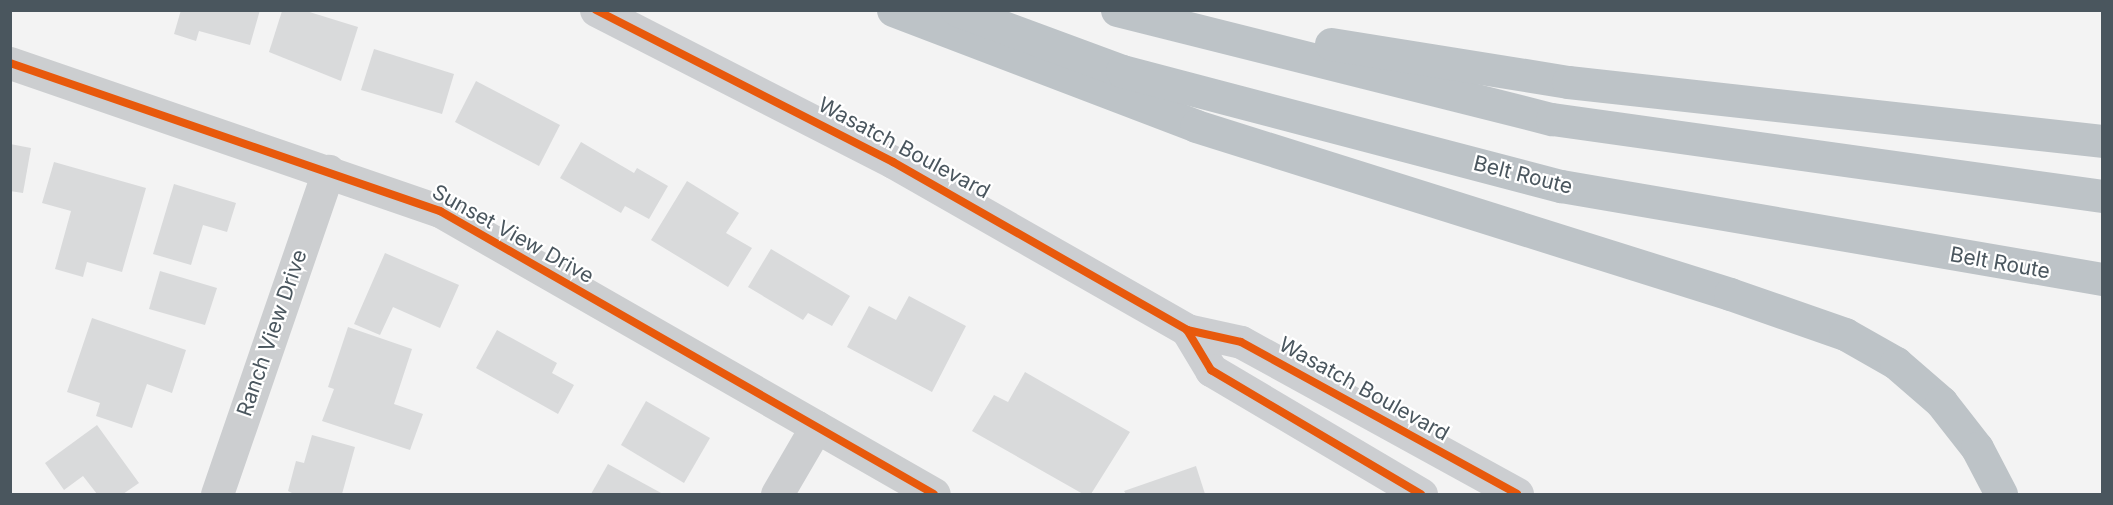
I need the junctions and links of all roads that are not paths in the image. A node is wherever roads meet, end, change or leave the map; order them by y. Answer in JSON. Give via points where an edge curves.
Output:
{"nodes":[{"id":1,"x":596,"y":10,"type":"edge"},
{"id":2,"x":892,"y":10,"type":"edge"},
{"id":3,"x":957,"y":10,"type":"edge"},
{"id":4,"x":1117,"y":10,"type":"edge"},
{"id":5,"x":1123,"y":10,"type":"edge"},
{"id":6,"x":10,"y":63,"type":"edge"},
{"id":7,"x":2103,"y":141,"type":"edge"},
{"id":8,"x":328,"y":171,"type":"junction"},
{"id":9,"x":2103,"y":196,"type":"edge"},
{"id":10,"x":2103,"y":279,"type":"edge"},
{"id":11,"x":1187,"y":330,"type":"junction"},
{"id":12,"x":816,"y":428,"type":"junction"},
{"id":13,"x":217,"y":495,"type":"edge"},
{"id":14,"x":777,"y":495,"type":"edge"},
{"id":15,"x":934,"y":495,"type":"edge"},
{"id":16,"x":1421,"y":495,"type":"edge"},
{"id":17,"x":1517,"y":495,"type":"edge"},
{"id":18,"x":2001,"y":495,"type":"edge"}],
"edges":[{"from":1,"to":11,"type":"main road","name":"Wasatch Boulevard","via":[[903,167]]},
{"from":2,"to":18,"type":"highway","via":[[1196,126],[1845,334],[1896,363],[1941,402],[1977,448]]},
{"from":3,"to":10,"type":"highway","name":"Belt Route","via":[[1122,71],[1561,186]]},
{"from":4,"to":9,"type":"highway","via":[[1552,119]]},
{"from":5,"to":7,"type":"highway","via":[[1568,82]]},
{"from":6,"to":8,"type":"street","name":"Sunset View Drive"},
{"from":8,"to":12,"type":"street","name":"Sunset View Drive","via":[[441,211]]},
{"from":8,"to":13,"type":"street","name":"Ranch View Drive"},
{"from":11,"to":16,"type":"main road","via":[[1210,370]]},
{"from":11,"to":17,"type":"main road","name":"Wasatch Boulevard","via":[[1241,342]]},
{"from":12,"to":14,"type":"street"},
{"from":12,"to":15,"type":"street","name":"Sunset View Drive"}]}
